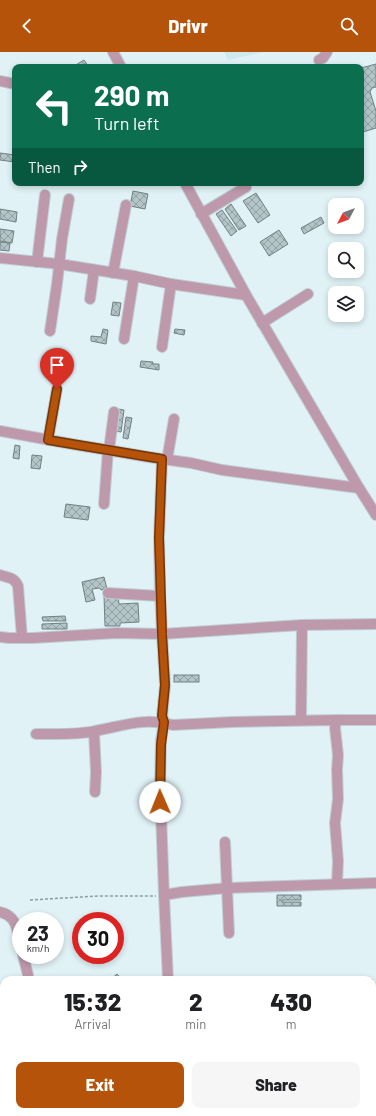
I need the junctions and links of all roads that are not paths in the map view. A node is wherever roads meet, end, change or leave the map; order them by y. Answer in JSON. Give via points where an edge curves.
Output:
{"nodes":[{"id":1,"x":113,"y":52,"type":"edge"},
{"id":2,"x":327,"y":52,"type":"edge"},
{"id":3,"x":319,"y":60,"type":"dead end"},
{"id":4,"x":119,"y":64,"type":"edge"},
{"id":5,"x":0,"y":81,"type":"edge"},
{"id":6,"x":12,"y":83,"type":"edge"},
{"id":7,"x":187,"y":186,"type":"edge"},
{"id":8,"x":246,"y":187,"type":"dead end"},
{"id":9,"x":45,"y":195,"type":"dead end"},
{"id":10,"x":69,"y":199,"type":"dead end"},
{"id":11,"x":126,"y":205,"type":"dead end"},
{"id":12,"x":201,"y":214,"type":"junction"},
{"id":13,"x":0,"y":260,"type":"edge"},
{"id":14,"x":36,"y":262,"type":"junction"},
{"id":15,"x":59,"y":264,"type":"junction"},
{"id":16,"x":94,"y":270,"type":"junction"},
{"id":17,"x":113,"y":273,"type":"junction"},
{"id":18,"x":134,"y":276,"type":"junction"},
{"id":19,"x":171,"y":284,"type":"junction"},
{"id":20,"x":308,"y":294,"type":"dead end"},
{"id":21,"x":246,"y":295,"type":"junction"},
{"id":22,"x":90,"y":299,"type":"dead end"},
{"id":23,"x":262,"y":323,"type":"junction"},
{"id":24,"x":50,"y":331,"type":"dead end"},
{"id":25,"x":124,"y":339,"type":"dead end"},
{"id":26,"x":162,"y":347,"type":"dead end"},
{"id":27,"x":57,"y":389,"type":"dead end"},
{"id":28,"x":114,"y":412,"type":"dead end"},
{"id":29,"x":174,"y":419,"type":"dead end"},
{"id":30,"x":0,"y":431,"type":"edge"},
{"id":31,"x":48,"y":440,"type":"junction"},
{"id":32,"x":108,"y":450,"type":"junction"},
{"id":33,"x":164,"y":459,"type":"junction"},
{"id":34,"x":359,"y":488,"type":"junction"},
{"id":35,"x":104,"y":504,"type":"dead end"},
{"id":36,"x":376,"y":515,"type":"edge"},
{"id":37,"x":0,"y":576,"type":"edge"},
{"id":38,"x":108,"y":593,"type":"dead end"},
{"id":39,"x":160,"y":596,"type":"junction"},
{"id":40,"x":376,"y":624,"type":"edge"},
{"id":41,"x":302,"y":625,"type":"junction"},
{"id":42,"x":162,"y":634,"type":"junction"},
{"id":43,"x":0,"y":637,"type":"edge"},
{"id":44,"x":22,"y":638,"type":"junction"},
{"id":45,"x":301,"y":720,"type":"junction"},
{"id":46,"x":336,"y":720,"type":"junction"},
{"id":47,"x":376,"y":720,"type":"edge"},
{"id":48,"x":164,"y":722,"type":"junction"},
{"id":49,"x":94,"y":732,"type":"junction"},
{"id":50,"x":36,"y":734,"type":"dead end"},
{"id":51,"x":95,"y":792,"type":"dead end"},
{"id":52,"x":225,"y":842,"type":"dead end"},
{"id":53,"x":376,"y":883,"type":"edge"},
{"id":54,"x":337,"y":884,"type":"junction"},
{"id":55,"x":228,"y":888,"type":"junction"},
{"id":56,"x":164,"y":895,"type":"junction"},
{"id":57,"x":0,"y":912,"type":"edge"},
{"id":58,"x":12,"y":919,"type":"edge"},
{"id":59,"x":229,"y":933,"type":"dead end"},
{"id":60,"x":25,"y":964,"type":"edge"},
{"id":61,"x":28,"y":975,"type":"dead end"},
{"id":62,"x":168,"y":976,"type":"edge"}],
"edges":[{"from":1,"to":4,"type":"street"},
{"from":2,"to":3,"type":"street"},
{"from":5,"to":6,"type":"street"},
{"from":7,"to":12,"type":"street"},
{"from":8,"to":12,"type":"street"},
{"from":9,"to":14,"type":"street"},
{"from":10,"to":15,"type":"street"},
{"from":11,"to":17,"type":"street"},
{"from":12,"to":21,"type":"street"},
{"from":13,"to":14,"type":"street"},
{"from":14,"to":15,"type":"street"},
{"from":15,"to":16,"type":"street"},
{"from":15,"to":24,"type":"street"},
{"from":16,"to":17,"type":"street"},
{"from":16,"to":22,"type":"street"},
{"from":17,"to":18,"type":"street"},
{"from":18,"to":19,"type":"street"},
{"from":18,"to":25,"type":"street"},
{"from":19,"to":21,"type":"street"},
{"from":19,"to":26,"type":"street"},
{"from":20,"to":23,"type":"street"},
{"from":21,"to":23,"type":"street"},
{"from":23,"to":34,"type":"street"},
{"from":27,"to":31,"type":"street"},
{"from":28,"to":32,"type":"street"},
{"from":29,"to":33,"type":"street"},
{"from":30,"to":31,"type":"street"},
{"from":31,"to":32,"type":"street"},
{"from":32,"to":33,"type":"street"},
{"from":32,"to":35,"type":"street"},
{"from":33,"to":34,"type":"street","via":[[222,470]]},
{"from":33,"to":39,"type":"street","via":[[159,538]]},
{"from":34,"to":36,"type":"street"},
{"from":37,"to":44,"type":"street","via":[[16,581],[18,586]]},
{"from":38,"to":39,"type":"street"},
{"from":39,"to":42,"type":"street"},
{"from":40,"to":41,"type":"street"},
{"from":41,"to":42,"type":"street"},
{"from":41,"to":45,"type":"street"},
{"from":42,"to":44,"type":"street","via":[[117,633]]},
{"from":42,"to":48,"type":"street"},
{"from":43,"to":44,"type":"street"},
{"from":45,"to":46,"type":"street"},
{"from":45,"to":48,"type":"street","via":[[173,725]]},
{"from":46,"to":47,"type":"street"},
{"from":46,"to":54,"type":"street"},
{"from":48,"to":49,"type":"street","via":[[142,721]]},
{"from":48,"to":56,"type":"street","via":[[160,786]]},
{"from":49,"to":50,"type":"street"},
{"from":49,"to":51,"type":"street"},
{"from":52,"to":55,"type":"street"},
{"from":53,"to":54,"type":"street"},
{"from":54,"to":55,"type":"street"},
{"from":55,"to":56,"type":"street"},
{"from":55,"to":59,"type":"street"},
{"from":56,"to":62,"type":"street"},
{"from":57,"to":58,"type":"street"},
{"from":60,"to":61,"type":"street"}]}
